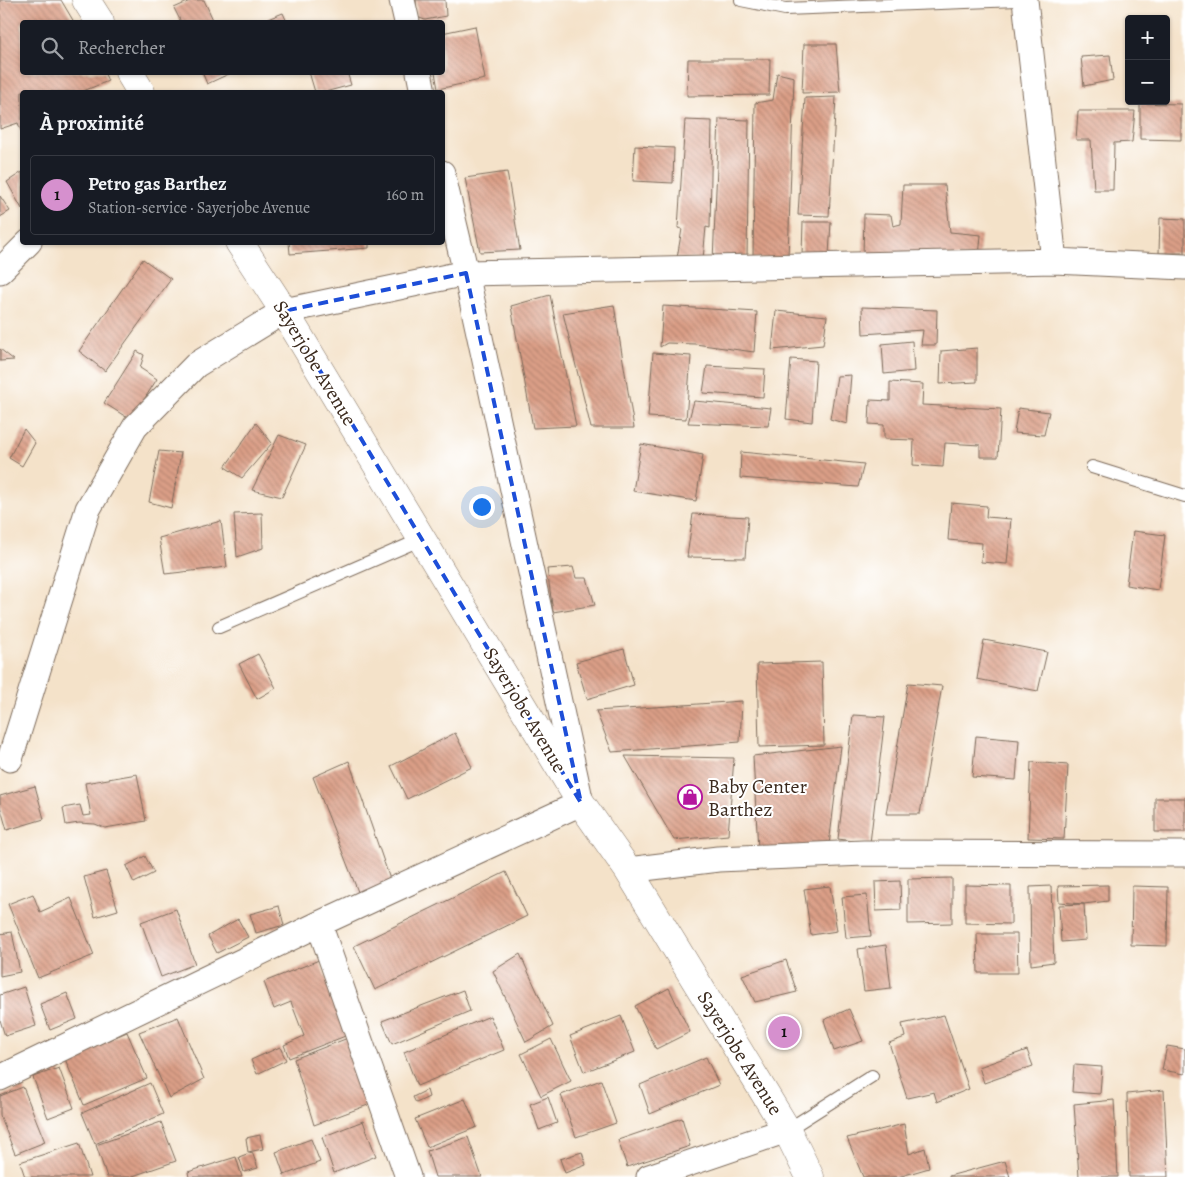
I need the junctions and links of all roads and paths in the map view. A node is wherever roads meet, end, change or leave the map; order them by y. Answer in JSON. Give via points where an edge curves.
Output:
{"nodes":[{"id":1,"x":86,"y":0,"type":"edge"},
{"id":2,"x":402,"y":0,"type":"edge"},
{"id":3,"x":746,"y":0,"type":"edge"},
{"id":4,"x":1017,"y":0,"type":"edge"},
{"id":5,"x":1026,"y":0,"type":"edge"},
{"id":6,"x":99,"y":20,"type":"edge"},
{"id":7,"x":407,"y":20,"type":"edge"},
{"id":8,"x":131,"y":75,"type":"edge"},
{"id":9,"x":420,"y":75,"type":"edge"},
{"id":10,"x":140,"y":90,"type":"edge"},
{"id":11,"x":424,"y":90,"type":"edge"},
{"id":12,"x":445,"y":186,"type":"edge"},
{"id":13,"x":26,"y":245,"type":"edge"},
{"id":14,"x":241,"y":245,"type":"edge"},
{"id":15,"x":1054,"y":261,"type":"junction"},
{"id":16,"x":1185,"y":267,"type":"edge"},
{"id":17,"x":0,"y":271,"type":"edge"},
{"id":18,"x":466,"y":273,"type":"junction"},
{"id":19,"x":284,"y":311,"type":"junction"},
{"id":20,"x":1092,"y":467,"type":"dead end"},
{"id":21,"x":1185,"y":496,"type":"edge"},
{"id":22,"x":422,"y":539,"type":"junction"},
{"id":23,"x":219,"y":627,"type":"dead end"},
{"id":24,"x":10,"y":760,"type":"dead end"},
{"id":25,"x":580,"y":803,"type":"junction"},
{"id":26,"x":1185,"y":854,"type":"edge"},
{"id":27,"x":628,"y":870,"type":"junction"},
{"id":28,"x":319,"y":924,"type":"junction"},
{"id":29,"x":872,"y":1076,"type":"dead end"},
{"id":30,"x":0,"y":1078,"type":"edge"},
{"id":31,"x":788,"y":1130,"type":"junction"},
{"id":32,"x":408,"y":1177,"type":"edge"},
{"id":33,"x":648,"y":1177,"type":"edge"},
{"id":34,"x":810,"y":1177,"type":"edge"}],
"edges":[{"from":1,"to":6,"type":"main road"},
{"from":2,"to":7,"type":"street"},
{"from":3,"to":4,"type":"lane","via":[[785,9]]},
{"from":5,"to":15,"type":"street"},
{"from":8,"to":10,"type":"main road"},
{"from":9,"to":11,"type":"street"},
{"from":12,"to":18,"type":"street"},
{"from":13,"to":17,"type":"street"},
{"from":14,"to":19,"type":"main road","name":"Sayerjobe Avenue"},
{"from":15,"to":16,"type":"street"},
{"from":15,"to":18,"type":"street"},
{"from":18,"to":19,"type":"street"},
{"from":18,"to":25,"type":"street"},
{"from":19,"to":22,"type":"main road","name":"Sayerjobe Avenue"},
{"from":19,"to":24,"type":"street","via":[[196,365],[135,427],[88,508]]},
{"from":20,"to":21,"type":"lane"},
{"from":22,"to":23,"type":"lane"},
{"from":22,"to":25,"type":"main road","name":"Sayerjobe Avenue"},
{"from":25,"to":27,"type":"main road","name":"Sayerjobe Avenue"},
{"from":25,"to":28,"type":"street"},
{"from":26,"to":27,"type":"street","via":[[864,853],[718,859]]},
{"from":27,"to":31,"type":"main road","name":"Sayerjobe Avenue"},
{"from":28,"to":30,"type":"street"},
{"from":28,"to":32,"type":"street"},
{"from":29,"to":31,"type":"lane"},
{"from":31,"to":33,"type":"street"},
{"from":31,"to":34,"type":"main road","name":"Sayerjobe Avenue"}]}
